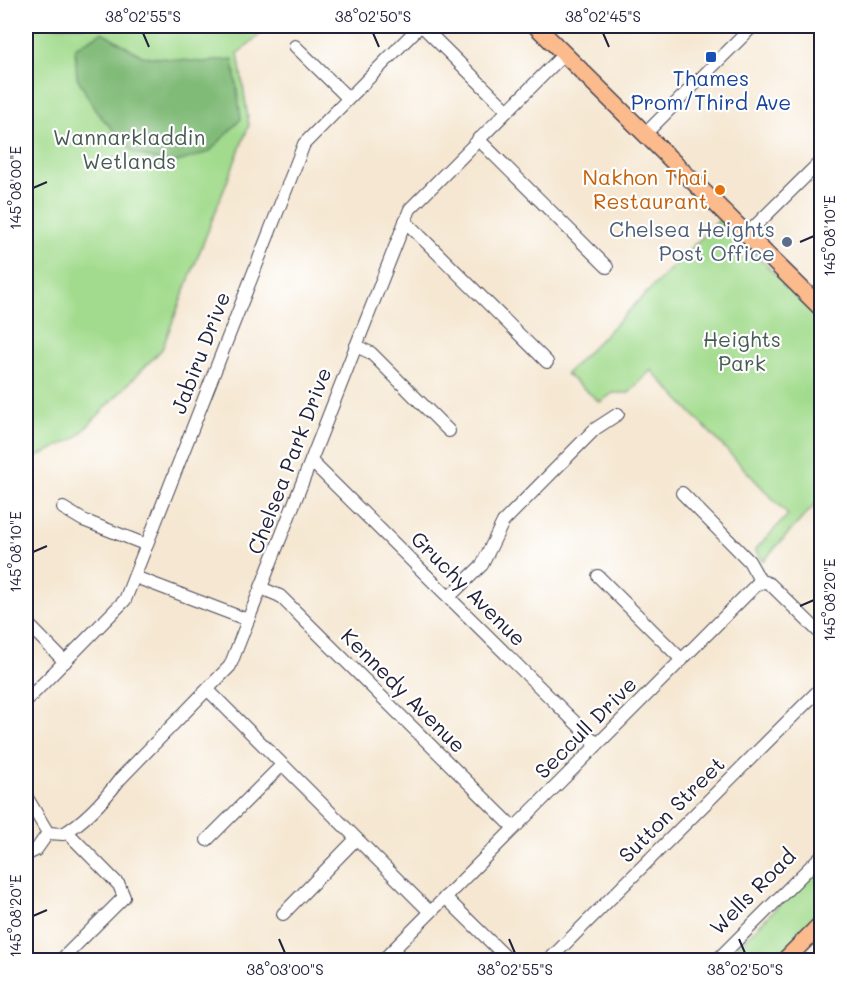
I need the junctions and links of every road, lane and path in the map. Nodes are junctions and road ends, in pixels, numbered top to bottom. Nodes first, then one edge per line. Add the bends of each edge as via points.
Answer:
1 (421, 26) edge
2 (753, 26) edge
3 (543, 28) edge
4 (295, 46) dead end
5 (565, 53) junction
6 (347, 97) junction
7 (507, 110) junction
8 (645, 134) junction
9 (478, 140) junction
10 (822, 160) edge
11 (405, 220) junction
12 (746, 235) junction
13 (607, 267) dead end
14 (822, 309) edge
15 (356, 346) junction
16 (547, 362) dead end
17 (618, 414) dead end
18 (449, 431) dead end
19 (311, 461) junction
20 (682, 494) dead end
21 (63, 508) dead end
22 (147, 545) junction
23 (598, 576) dead end
24 (135, 577) junction
25 (761, 582) junction
26 (261, 588) junction
27 (449, 597) junction
28 (248, 620) junction
29 (26, 622) edge
30 (822, 635) edge
31 (682, 660) junction
32 (65, 662) junction
33 (822, 687) edge
34 (208, 690) junction
35 (27, 700) edge
36 (597, 744) junction
37 (282, 765) junction
38 (26, 796) edge
39 (514, 828) junction
40 (67, 832) junction
41 (48, 833) junction
42 (356, 839) junction
43 (207, 840) dead end
44 (26, 855) edge
45 (822, 855) edge
46 (445, 897) junction
47 (430, 912) junction
48 (283, 914) dead end
49 (822, 923) edge
50 (63, 958) dead end
51 (383, 960) edge
52 (509, 960) edge
53 (549, 960) edge
54 (717, 960) edge
55 (785, 960) edge

1 - 6 street, Jabiru Drive
1 - 7 street
2 - 8 street
3 - 5 main road
4 - 6 street
5 - 7 street, Chelsea Park Drive
5 - 8 main road
6 - 22 street, Jabiru Drive via 304,144
7 - 9 street, Chelsea Park Drive
8 - 12 main road
9 - 11 street, Chelsea Park Drive via 422,195
9 - 13 street
10 - 12 street
11 - 15 street, Chelsea Park Drive
11 - 16 street
12 - 14 main road
15 - 18 street via 371,353
15 - 19 street, Chelsea Park Drive
17 - 27 street via 596,429 503,522 482,565
19 - 26 street, Chelsea Park Drive
19 - 27 street, Gruchy Avenue
20 - 25 street via 749,561
21 - 22 street
22 - 24 street, Jabiru Drive
23 - 31 street
24 - 28 street
24 - 32 street, Jabiru Drive via 125,600
25 - 30 street via 776,589
25 - 31 street, Seccull Drive
26 - 28 street, Chelsea Park Drive
26 - 39 street, Kennedy Avenue via 280,596
27 - 36 street, Gruchy Avenue
28 - 34 street, Chelsea Park Drive via 230,666
29 - 32 street
31 - 36 street, Seccull Drive
32 - 35 street, Jabiru Drive
33 - 53 street, Sutton Street
34 - 37 street
34 - 40 street, Chelsea Park Drive via 120,778 109,794
36 - 39 street, Seccull Drive
37 - 42 street
37 - 43 street
38 - 41 street
39 - 46 street, Seccull Drive
40 - 41 street via 57,836
40 - 50 street via 119,885 124,897
41 - 44 street via 36,850
42 - 47 street
42 - 48 street
45 - 54 street, Wells Road
46 - 47 street, Seccull Drive
46 - 52 street
47 - 51 street, Seccull Drive
49 - 55 main road

